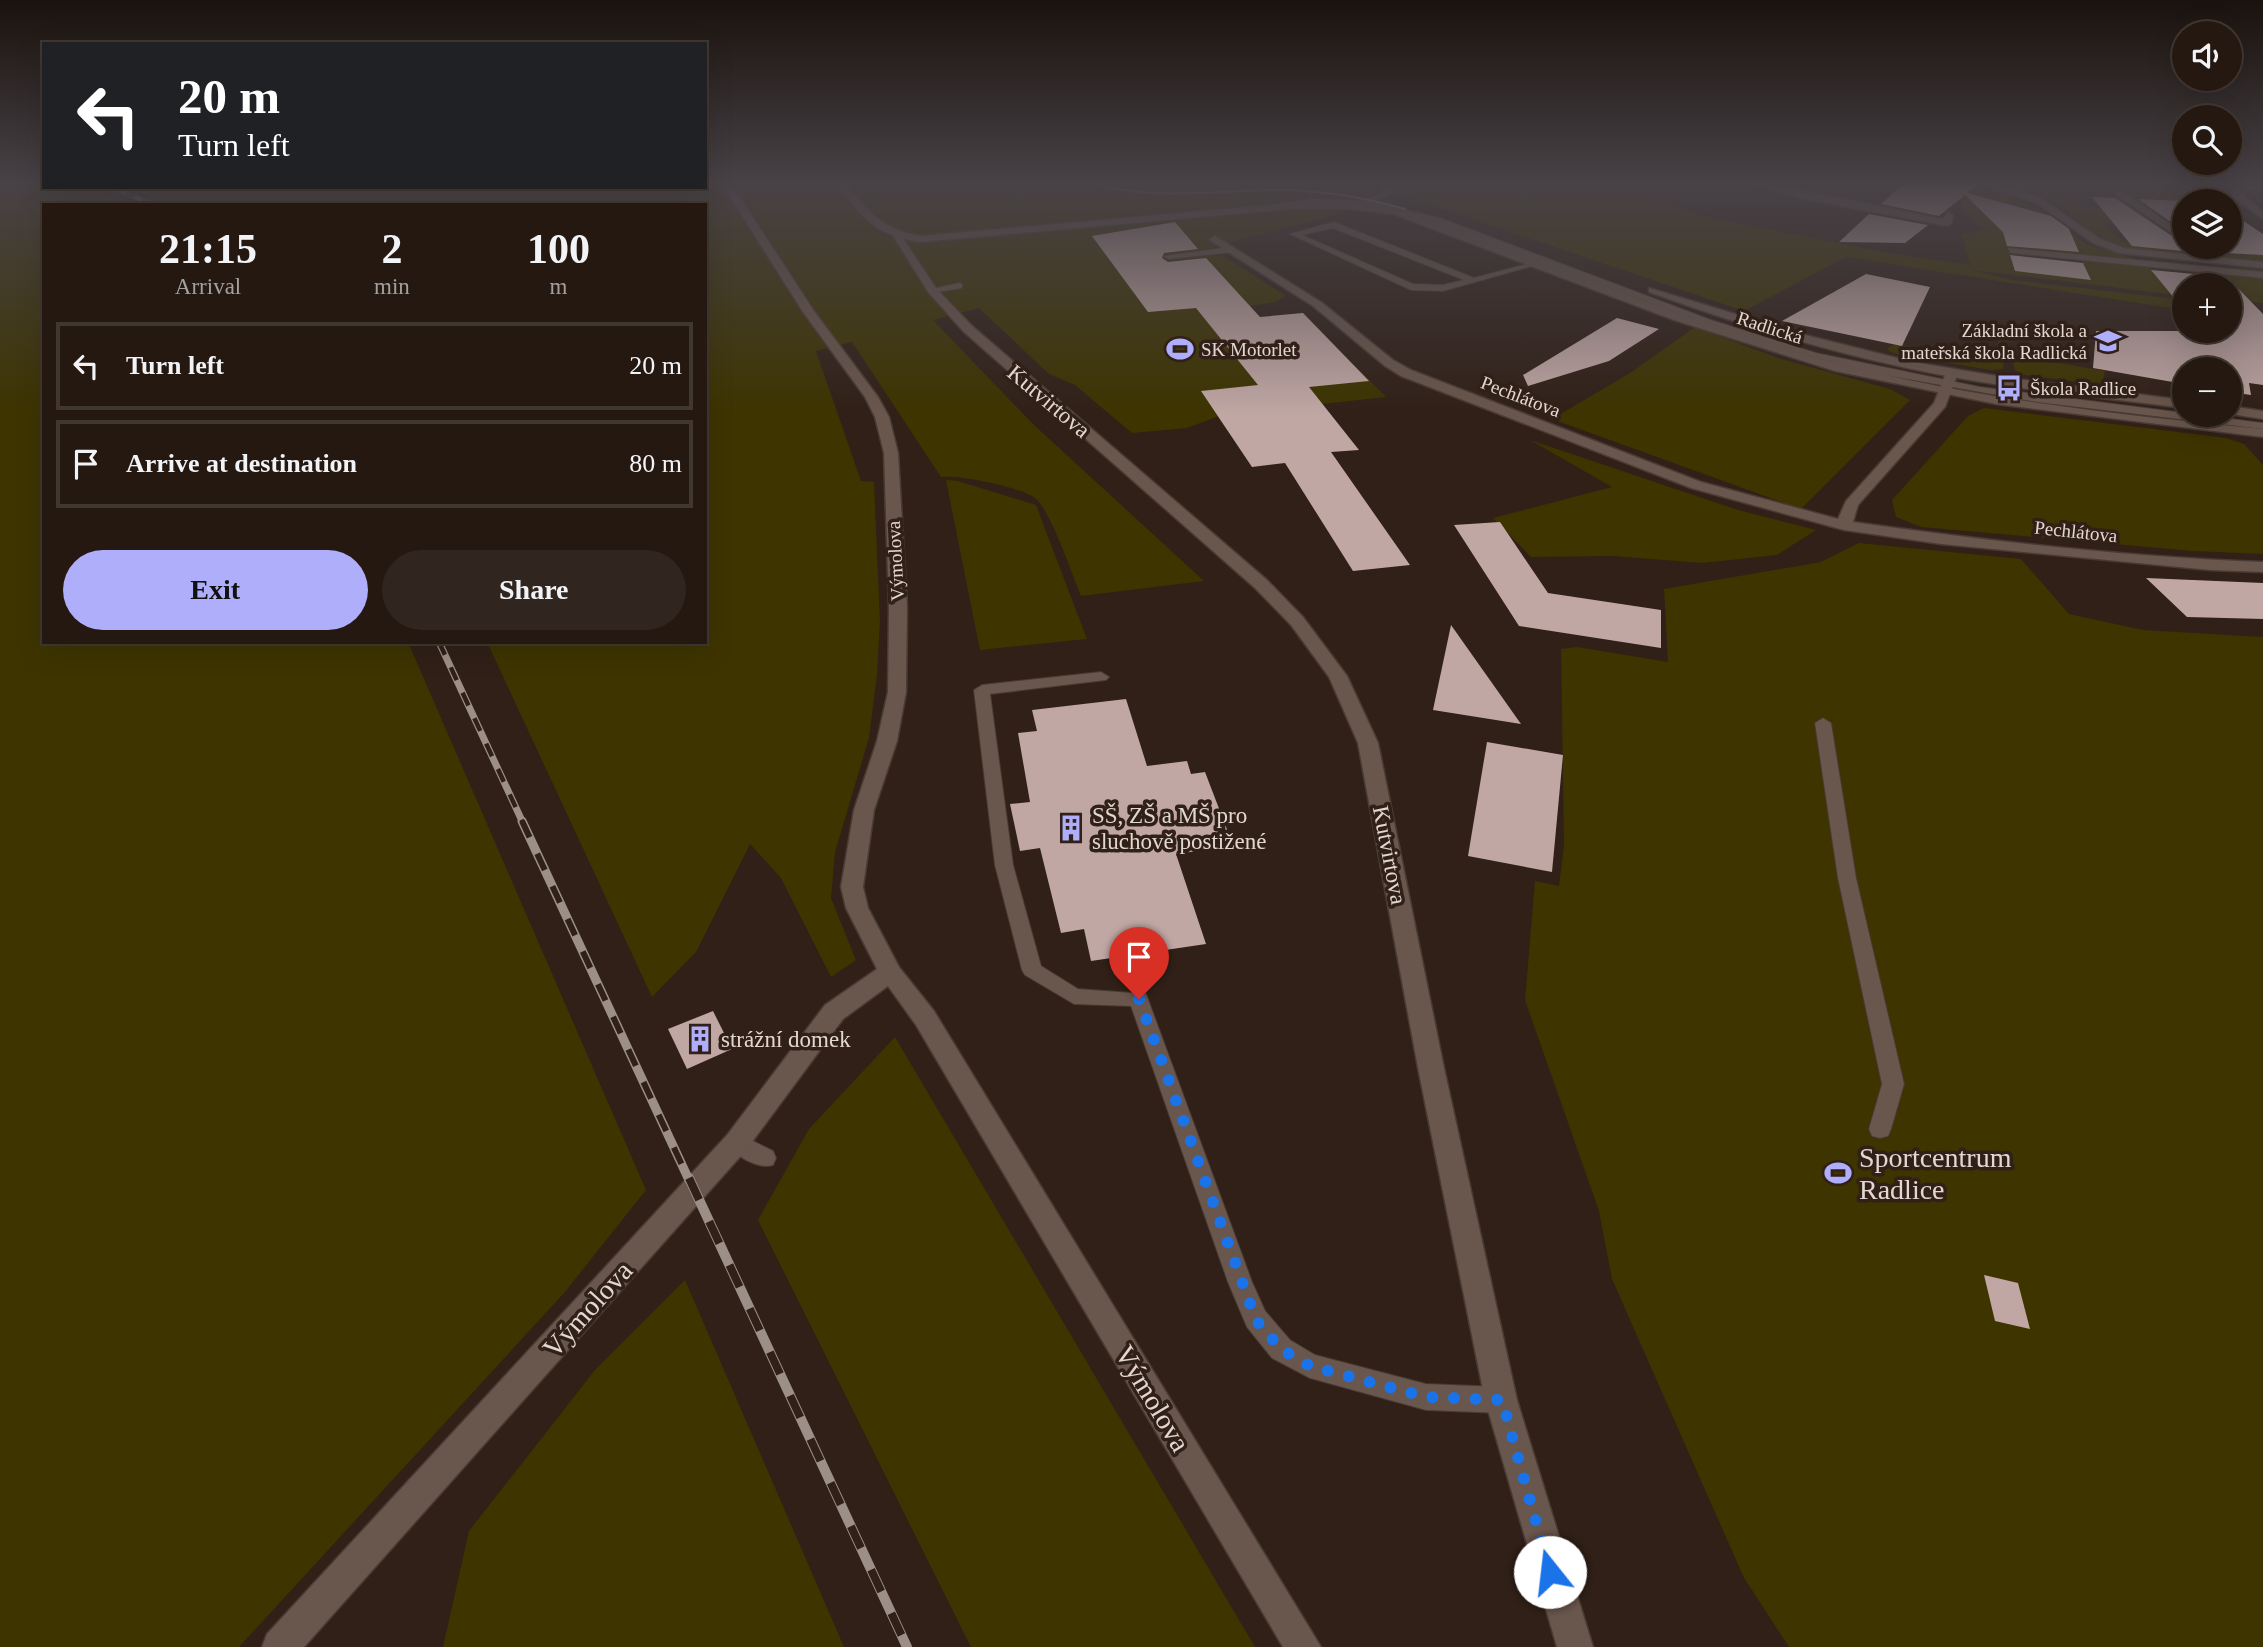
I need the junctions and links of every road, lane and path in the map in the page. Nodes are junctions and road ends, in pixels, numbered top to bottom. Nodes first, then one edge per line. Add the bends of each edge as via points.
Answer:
1 (775, 261) edge
2 (913, 261) edge
3 (1248, 261) edge
4 (1353, 261) edge
5 (1423, 261) edge
6 (1533, 261) edge
7 (1575, 261) edge
8 (2120, 261) edge
9 (2217, 261) edge
10 (1539, 263) junction
11 (2263, 264) edge
12 (2263, 275) edge
13 (1473, 281) junction
14 (959, 286) dead end
15 (932, 290) junction
16 (1949, 382) junction
17 (2172, 403) edge
18 (2172, 410) edge
19 (2242, 412) edge
20 (2263, 415) edge
21 (2242, 421) edge
22 (2263, 424) edge
23 (2263, 433) edge
24 (1844, 526) junction
25 (2263, 567) edge
26 (1101, 677) dead end
27 (1823, 723) dead end
28 (890, 972) junction
29 (1880, 1129) dead end
30 (737, 1142) junction
31 (765, 1158) dead end
32 (1502, 1400) junction
33 (280, 1647) edge
34 (1303, 1647) edge
35 (1575, 1647) edge

1 - 28 street, Výmolova via 881,416 891,453 897,691 887,741 864,810 852,887 857,908
2 - 15 street, Kutvirtova
3 - 24 street, Pechlátova via 1317,304 1406,373 1696,485
4 - 13 lane via 1411,287 1443,288
5 - 13 lane
6 - 10 street, Radlická
7 - 16 street, Radlická via 1765,329
8 - 12 lane
9 - 11 street
10 - 13 lane
10 - 16 street, Radlická via 1777,351 1897,382
14 - 15 lane
15 - 32 street, Kutvirtova via 1003,362 1261,584 1297,621 1338,676 1368,743
16 - 17 street, Radlická
16 - 18 lane
16 - 22 lane
16 - 23 street, Radlická via 2162,422
16 - 24 street via 1940,404 1851,504
19 - 20 street
21 - 22 lane
24 - 25 street, Pechlátova
26 - 32 lane via 982,690 1004,865 1032,970 1074,996 1139,999 1240,1282 1256,1320 1281,1349 1310,1366 1426,1397
27 - 29 lane via 1847,878 1893,1084
28 - 30 street, Výmolova via 834,1012
28 - 34 street, Výmolova via 925,1018
30 - 31 lane
30 - 33 street, Výmolova
32 - 35 street, Kutvirtova

